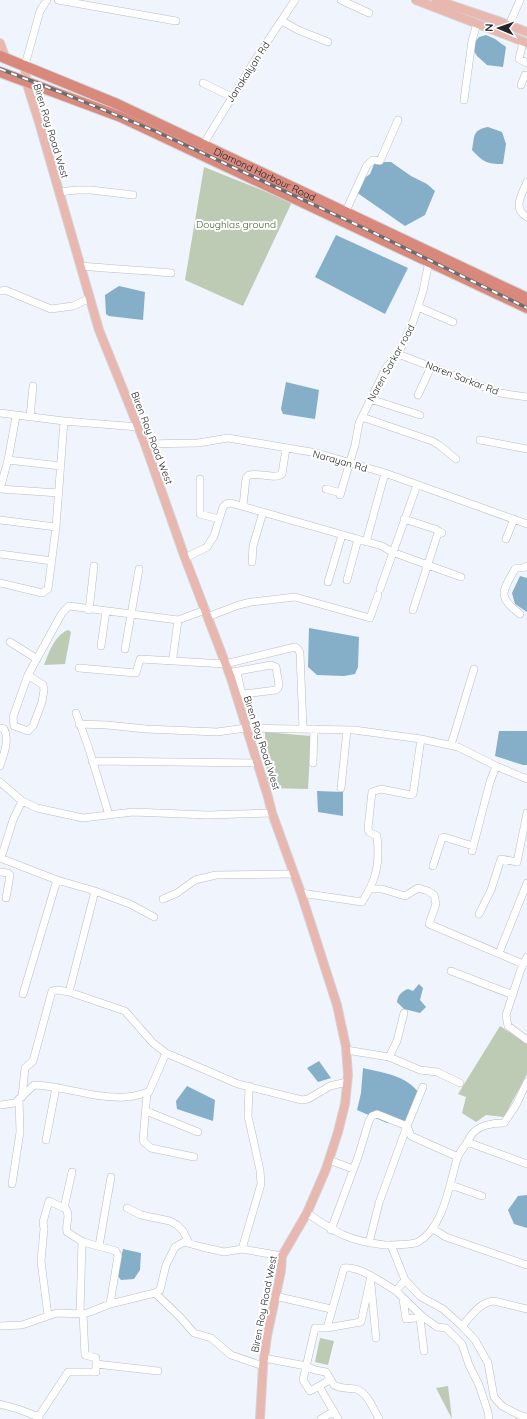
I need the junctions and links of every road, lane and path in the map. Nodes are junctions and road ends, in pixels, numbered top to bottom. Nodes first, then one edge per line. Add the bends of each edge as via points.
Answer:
1 (47, 0) edge
2 (58, 0) edge
3 (295, 0) edge
4 (341, 0) edge
5 (416, 0) edge
6 (436, 0) edge
7 (520, 0) edge
8 (369, 13) dead end
9 (176, 21) dead end
10 (282, 21) junction
11 (477, 24) junction
12 (509, 25) junction
13 (527, 32) edge
14 (328, 42) dead end
15 (525, 42) edge
16 (0, 43) edge
17 (3, 56) edge
18 (527, 63) edge
19 (25, 66) junction
20 (0, 72) edge
21 (526, 73) edge
22 (26, 82) junction
23 (203, 83) dead end
24 (522, 85) dead end
25 (232, 97) junction
26 (464, 100) dead end
27 (111, 102) junction
28 (106, 111) junction
29 (398, 120) dead end
30 (201, 149) junction
31 (527, 182) edge
32 (59, 192) junction
33 (133, 195) dead end
34 (345, 213) junction
35 (527, 217) edge
36 (429, 261) junction
37 (81, 266) junction
38 (171, 273) dead end
39 (0, 291) edge
40 (90, 298) junction
41 (527, 298) edge
42 (418, 307) junction
43 (527, 308) edge
44 (453, 322) dead end
45 (398, 354) junction
46 (431, 367) junction
47 (33, 386) dead end
48 (418, 395) dead end
49 (527, 398) edge
50 (370, 399) junction
51 (0, 413) edge
52 (420, 415) dead end
53 (16, 416) junction
54 (30, 417) junction
55 (362, 417) junction
56 (64, 421) junction
57 (138, 427) junction
58 (480, 440) dead end
59 (145, 444) junction
60 (286, 448) junction
61 (527, 449) edge
62 (456, 459) dead end
63 (5, 463) edge
64 (349, 463) junction
65 (61, 466) junction
66 (385, 473) junction
67 (200, 479) dead end
68 (417, 485) junction
69 (0, 489) edge
70 (326, 489) dead end
71 (59, 493) junction
72 (243, 506) junction
73 (263, 512) junction
74 (219, 519) junction
75 (404, 519) junction
76 (514, 519) junction
77 (0, 520) edge
78 (527, 524) edge
79 (56, 527) junction
80 (342, 534) junction
81 (358, 539) junction
82 (506, 539) dead end
83 (366, 542) junction
84 (392, 552) junction
85 (0, 554) edge
86 (185, 558) junction
87 (52, 561) junction
88 (252, 562) dead end
89 (428, 565) junction
90 (94, 566) dead end
91 (527, 566) edge
92 (139, 569) dead end
93 (460, 577) dead end
94 (347, 580) dead end
95 (328, 582) dead end
96 (0, 583) edge
97 (89, 610) junction
98 (413, 610) dead end
99 (106, 612) junction
100 (206, 613) junction
101 (130, 614) junction
102 (520, 614) dead end
103 (178, 620) junction
104 (10, 642) dead end
105 (101, 646) dead end
106 (125, 649) dead end
107 (173, 656) dead end
108 (37, 659) junction
109 (225, 664) junction
110 (79, 668) dead end
111 (474, 669) dead end
112 (233, 672) junction
113 (28, 675) junction
114 (76, 713) dead end
115 (79, 724) junction
116 (0, 728) edge
117 (246, 728) junction
118 (303, 729) junction
119 (314, 729) junction
120 (347, 730) junction
121 (421, 739) junction
122 (451, 745) junction
123 (92, 761) junction
124 (257, 763) junction
125 (313, 763) dead end
126 (0, 766) edge
127 (496, 766) junction
128 (527, 778) edge
129 (0, 782) edge
130 (341, 788) dead end
131 (22, 801) junction
132 (272, 813) junction
133 (527, 813) edge
134 (109, 815) junction
135 (0, 858) edge
136 (433, 866) dead end
137 (0, 872) edge
138 (294, 874) junction
139 (57, 880) junction
140 (527, 883) edge
141 (371, 889) junction
142 (95, 891) junction
143 (301, 893) junction
144 (6, 898) dead end
145 (163, 899) dead end
146 (479, 914) dead end
147 (154, 917) dead end
148 (500, 953) junction
149 (527, 956) edge
150 (523, 964) junction
151 (451, 971) dead end
152 (69, 992) junction
153 (23, 994) dead end
154 (513, 995) junction
155 (404, 1013) dead end
156 (527, 1040) edge
157 (346, 1050) junction
158 (166, 1053) junction
159 (389, 1058) junction
160 (347, 1082) junction
161 (527, 1082) edge
162 (460, 1083) dead end
163 (249, 1086) junction
164 (56, 1087) junction
165 (423, 1087) dead end
166 (148, 1093) junction
167 (20, 1098) junction
168 (0, 1105) edge
169 (146, 1111) junction
170 (407, 1126) junction
171 (198, 1132) dead end
172 (46, 1140) dead end
173 (467, 1142) junction
174 (194, 1157) dead end
175 (458, 1157) junction
176 (329, 1160) junction
177 (527, 1164) edge
178 (353, 1169) junction
179 (72, 1172) dead end
180 (111, 1178) dead end
181 (12, 1184) dead end
182 (451, 1185) junction
183 (482, 1196) dead end
184 (64, 1208) junction
185 (127, 1208) dead end
186 (308, 1213) junction
187 (433, 1229) junction
188 (331, 1230) junction
189 (82, 1241) junction
190 (189, 1243) junction
191 (369, 1243) junction
192 (391, 1245) junction
193 (99, 1246) junction
194 (242, 1249) junction
195 (282, 1256) junction
196 (527, 1265) edge
197 (371, 1276) junction
198 (405, 1280) junction
199 (396, 1291) junction
200 (155, 1293) junction
201 (276, 1296) junction
202 (403, 1299) junction
203 (110, 1304) junction
204 (331, 1309) junction
205 (527, 1309) edge
206 (81, 1314) junction
207 (48, 1316) junction
208 (422, 1317) junction
209 (0, 1326) edge
210 (462, 1326) junction
211 (327, 1328) junction
212 (376, 1338) dead end
213 (424, 1351) dead end
214 (263, 1362) junction
215 (96, 1364) junction
216 (306, 1366) junction
217 (158, 1371) dead end
218 (330, 1380) junction
219 (319, 1386) junction
220 (0, 1404) edge
221 (334, 1411) junction
222 (488, 1415) edge
223 (527, 1417) edge
224 (38, 1418) edge
225 (260, 1419) edge
226 (321, 1419) edge
227 (338, 1419) edge
228 (379, 1419) edge
229 (496, 1419) edge

1 - 19 street via 40,11
2 - 9 street
3 - 10 street, Janakalyan Rd
4 - 8 street
5 - 11 main road
6 - 12 main road
7 - 12 street
10 - 14 street
10 - 25 street, Janakalyan Rd
11 - 15 main road
11 - 26 street via 472,40
12 - 13 main road
15 - 18 street via 519,59
16 - 17 main road
17 - 19 highway, Diamond Harbour Road
19 - 22 main road, Biren Roy Road West
19 - 27 highway, Diamond Harbour Road
20 - 22 highway, Diamond Harbour Road
21 - 24 street
22 - 28 highway, Diamond Harbour Road
22 - 32 main road, Biren Roy Road West
23 - 25 street
25 - 30 street, Janakalyan Rd
27 - 28 highway
27 - 30 highway, Diamond Harbour Road
28 - 30 highway, Diamond Harbour Road
29 - 34 street via 380,161 373,160 367,165
30 - 34 highway, Diamond Harbour Road
30 - 36 highway, Diamond Harbour Road
31 - 35 street via 519,200 519,207 521,213
32 - 33 street via 91,190
32 - 37 main road, Biren Roy Road West
34 - 41 highway, Diamond Harbour Road
36 - 42 street, Naren Sarkar road
36 - 43 highway, Diamond Harbour Road
37 - 38 street
37 - 40 main road, Biren Roy Road West
39 - 40 street via 5,290 51,309 73,306
40 - 57 main road, Biren Roy Road West
42 - 44 street
42 - 45 street, Naren Sarkar road
45 - 46 street, Naren Sarkar Rd
45 - 50 street, Naren Sarkar road via 386,368
46 - 48 street
46 - 49 street, Naren Sarkar Rd via 500,393
47 - 54 street
50 - 52 street
50 - 55 street, Naren Sarkar road
51 - 53 street
53 - 54 street
53 - 63 street
54 - 56 street
55 - 62 street via 432,441
55 - 64 street, Naren Sarkar road
56 - 57 street
56 - 65 street
57 - 59 main road, Biren Roy Road West
58 - 61 street
59 - 60 street, Narayan Rd via 198,443 228,438
59 - 86 main road, Biren Roy Road West
60 - 64 street, Narayan Rd via 317,453
60 - 72 street via 280,476 249,474 246,478
63 - 65 street
63 - 69 street
64 - 66 street, Narayan Rd
64 - 70 street, Naren Sarkar road via 340,494
65 - 71 street
66 - 68 street, Narayan Rd
66 - 83 street
67 - 74 street via 200,514
68 - 75 street
68 - 76 street, Narayan Rd
69 - 71 street
71 - 79 street
72 - 73 street
72 - 74 street via 226,504
73 - 80 street
73 - 88 street via 253,546
74 - 86 street via 214,536 207,547
75 - 84 street
75 - 89 street via 441,532 437,536
76 - 78 street, Narayan Rd
76 - 82 street
77 - 79 street
79 - 87 street
80 - 81 street
80 - 95 street
81 - 83 street
81 - 94 street
83 - 84 street via 382,546
84 - 89 street
84 - 100 street via 370,618 295,597 251,602
85 - 87 street
86 - 100 main road, Biren Roy Road West
87 - 96 street via 48,589 44,593
89 - 93 street
89 - 98 street
90 - 97 street
91 - 102 street via 515,569 504,591 504,597
92 - 101 street
97 - 99 street
97 - 108 street via 68,606
99 - 101 street
99 - 105 street
100 - 103 street
100 - 109 main road, Biren Roy Road West
101 - 103 street
101 - 106 street
103 - 107 street
104 - 108 street
108 - 113 street
109 - 110 street via 140,659 136,673
109 - 112 main road, Biren Roy Road West
109 - 118 street via 290,648 298,649
111 - 122 street
112 - 112 street via 271,664 276,667 279,685 276,690 244,694
112 - 117 main road, Biren Roy Road West
113 - 113 street via 43,685 44,690 33,726 28,731 14,726 14,717
114 - 115 street
115 - 117 street via 217,732
115 - 123 street
116 - 126 street via 6,732
117 - 118 street
117 - 124 main road, Biren Roy Road West
118 - 119 street
119 - 120 street
119 - 125 street
120 - 121 street
120 - 130 street
121 - 122 street
121 - 141 street via 413,794 381,789 372,792 368,828 369,832 377,836 378,856 377,872
122 - 127 street
123 - 124 street
123 - 134 street
124 - 132 main road, Biren Roy Road West
127 - 128 street
127 - 136 street via 473,848 444,837
129 - 131 street
131 - 134 street via 37,808 83,818
131 - 135 street
132 - 134 street via 208,815 133,812
132 - 138 main road, Biren Roy Road West
133 - 146 street via 516,862 501,859 491,890
135 - 139 street
137 - 144 street via 10,875
138 - 143 main road, Biren Roy Road West
138 - 145 street via 216,875 195,880
139 - 142 street
139 - 153 street
140 - 148 street
141 - 143 street via 362,902
141 - 148 street via 382,889 404,896 418,888 428,891 434,895 436,904 429,924
142 - 147 street via 130,904
142 - 152 street
143 - 157 main road, Biren Roy Road West via 337,1005
148 - 150 street
149 - 150 street
150 - 154 street
151 - 154 street
152 - 158 street via 125,1011 152,1043
152 - 167 street via 52,991 33,1061 25,1068
154 - 156 street via 506,1015 507,1023
155 - 159 street via 397,1042
157 - 159 street
157 - 160 main road, Biren Roy Road West
158 - 163 street via 238,1084
158 - 166 street
159 - 162 street via 420,1070 437,1072
160 - 163 street via 330,1086 302,1100
160 - 176 main road, Biren Roy Road West via 345,1104
161 - 173 street via 504,1123 483,1126 474,1131
163 - 194 street via 248,1116 261,1184
164 - 166 street via 91,1095 125,1097
164 - 167 street via 34,1085
164 - 172 street
165 - 170 street
166 - 169 street
167 - 168 street via 15,1103
167 - 181 street via 20,1132
169 - 171 street
169 - 174 street via 143,1141 150,1148
170 - 175 street via 411,1136
170 - 178 street via 383,1115 372,1116
170 - 191 street via 379,1203
173 - 175 street
173 - 177 street
175 - 182 street
176 - 178 street
176 - 186 main road, Biren Roy Road West
178 - 188 street
179 - 184 street
180 - 193 street
182 - 183 street
182 - 187 street
184 - 189 street via 69,1215 66,1230
184 - 207 street via 48,1201 43,1222 41,1261
185 - 190 street via 141,1215 170,1221 183,1230
186 - 188 street
186 - 195 main road, Biren Roy Road West
187 - 192 street via 417,1242
187 - 196 street via 446,1237
188 - 191 street
189 - 193 street
189 - 206 street
190 - 194 street via 224,1252
190 - 200 street via 184,1242 175,1248 166,1265 160,1290
191 - 192 street
192 - 198 street
193 - 203 street via 116,1251 118,1256
194 - 195 street
195 - 201 main road, Biren Roy Road West
197 - 199 street
197 - 204 street via 352,1268 344,1268
197 - 211 street via 361,1322
197 - 212 street
198 - 199 street
198 - 210 street via 420,1297 443,1309
199 - 202 street
200 - 203 street
200 - 214 street via 194,1333 211,1338 230,1355
201 - 204 street
201 - 214 main road, Biren Roy Road West
202 - 208 street
202 - 208 street via 406,1319
203 - 206 street via 99,1310
204 - 211 street
205 - 210 street via 489,1301
206 - 207 street via 57,1313
206 - 215 street via 85,1355 96,1358
207 - 209 street via 22,1325
208 - 213 street
208 - 222 street via 437,1327 446,1328 462,1344
210 - 223 street via 475,1340 488,1363 494,1397 502,1406
211 - 216 street via 315,1328
214 - 216 street
214 - 225 main road, Biren Roy Road West
215 - 217 street
215 - 224 street via 96,1372 68,1372
216 - 218 street via 326,1372
216 - 219 street via 303,1380 310,1392
218 - 219 street
218 - 228 street via 337,1387 362,1392
219 - 221 street
220 - 224 street
221 - 226 street
221 - 227 street
222 - 229 street

